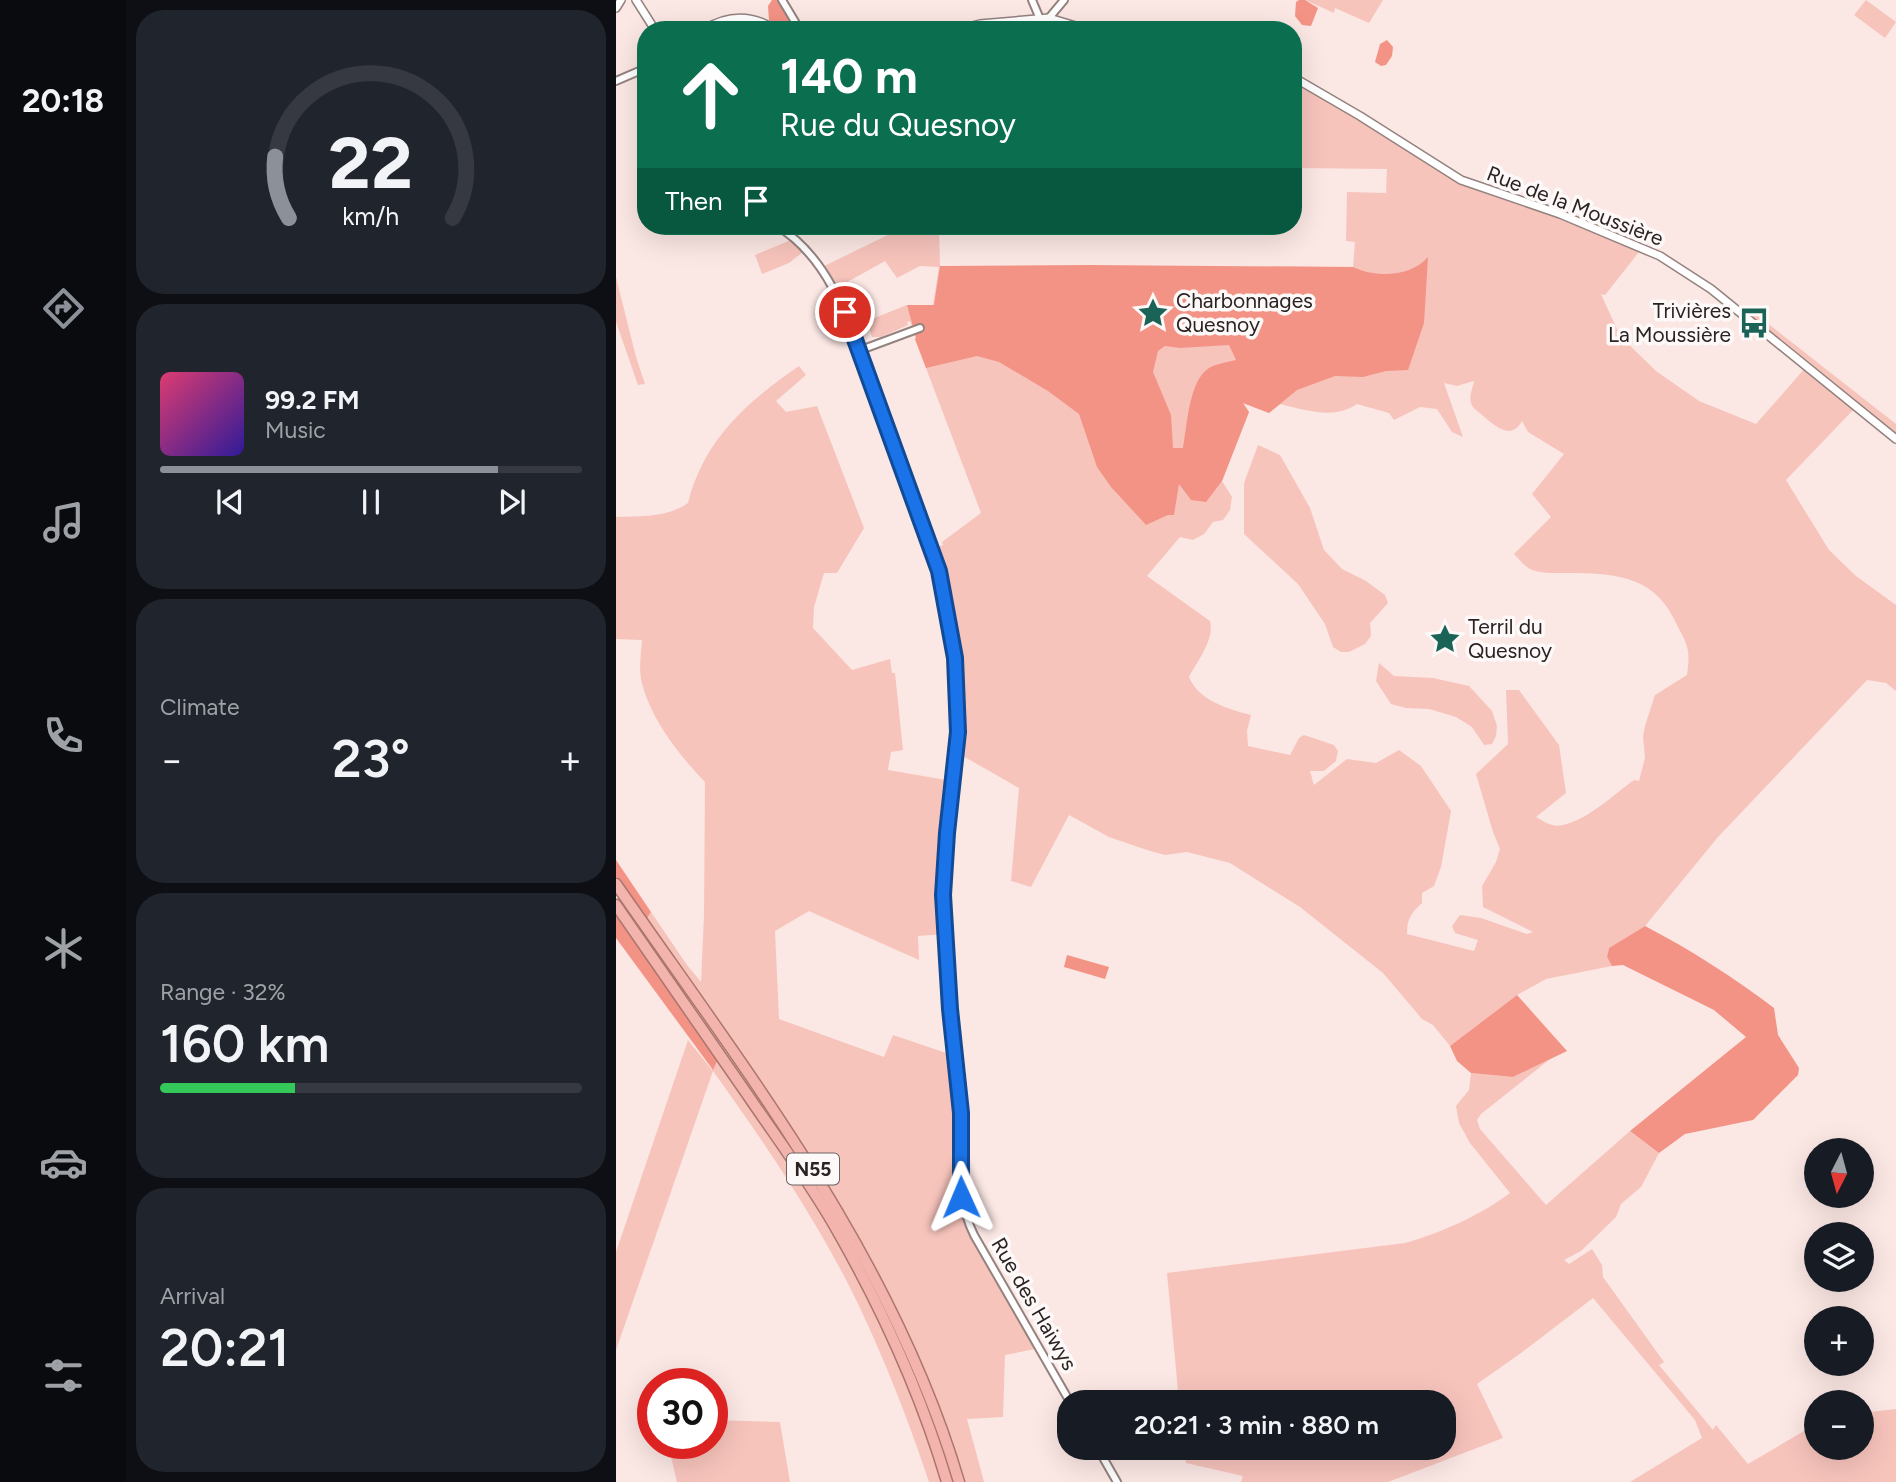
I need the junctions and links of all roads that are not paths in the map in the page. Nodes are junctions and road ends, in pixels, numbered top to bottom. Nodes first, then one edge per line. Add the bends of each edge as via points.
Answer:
1 (621, 0) edge
2 (636, 0) edge
3 (782, 0) edge
4 (1032, 0) edge
5 (1064, 0) edge
6 (616, 8) edge
7 (1045, 18) junction
8 (649, 21) edge
9 (724, 21) edge
10 (760, 21) edge
11 (795, 21) edge
12 (1012, 21) edge
13 (1059, 21) edge
14 (637, 72) edge
15 (616, 81) edge
16 (1302, 82) edge
17 (791, 235) edge
18 (920, 328) dead end
19 (858, 351) junction
20 (1896, 439) edge
21 (616, 884) edge
22 (616, 905) edge
23 (1063, 1390) edge
24 (1104, 1460) edge
25 (947, 1482) edge
26 (959, 1482) edge
27 (1117, 1482) edge

1 - 6 street
2 - 8 street
3 - 11 street
4 - 7 street
5 - 7 street
7 - 12 street
7 - 13 street
9 - 10 street
14 - 15 street
16 - 20 street, Rue de la Moussière via 1461,180 1560,214 1660,256 1712,289
17 - 19 street, Rue des Haiwys via 820,268 845,312
18 - 19 street
19 - 23 street, Rue des Haiwys via 939,571 955,658 958,732 943,895 961,1113 961,1197 967,1221
21 - 26 highway, N55 via 846,1223 913,1355
22 - 25 highway, N55 via 836,1228 903,1362
24 - 27 street

